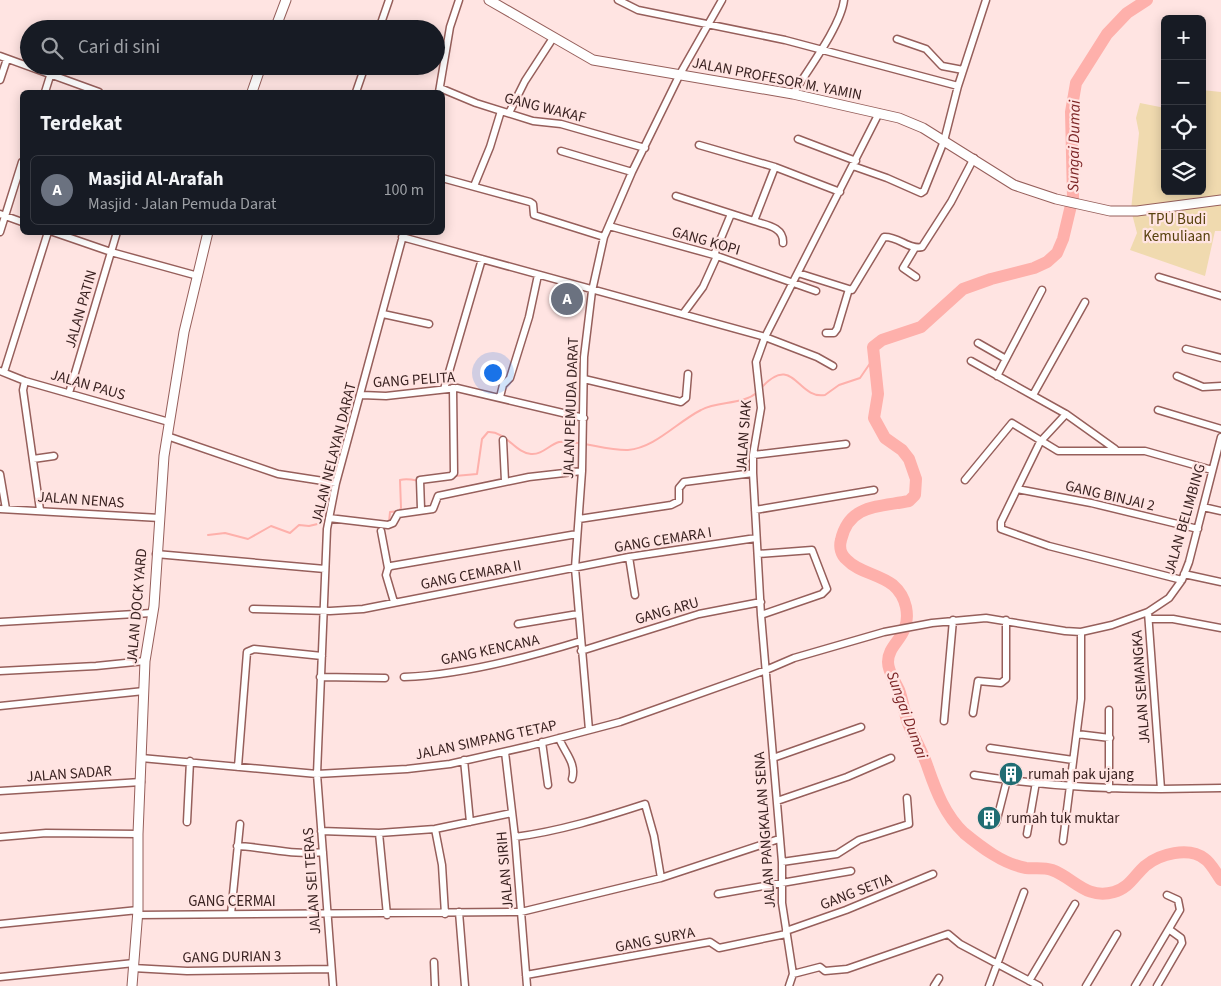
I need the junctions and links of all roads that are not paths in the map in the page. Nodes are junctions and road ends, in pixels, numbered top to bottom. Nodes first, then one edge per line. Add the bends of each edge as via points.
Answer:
1 (286, 0) edge
2 (389, 0) edge
3 (459, 0) edge
4 (489, 0) edge
5 (618, 0) edge
6 (722, 0) edge
7 (844, 0) edge
8 (986, 0) edge
9 (278, 20) edge
10 (381, 20) edge
11 (709, 24) junction
12 (553, 38) junction
13 (897, 39) dead end
14 (820, 51) junction
15 (0, 56) edge
16 (445, 56) edge
17 (8, 58) junction
18 (20, 63) edge
19 (963, 70) junction
20 (680, 74) junction
21 (258, 75) edge
22 (363, 75) edge
23 (442, 75) edge
24 (50, 76) joint
25 (0, 80) edge
26 (958, 86) junction
27 (46, 90) edge
28 (89, 90) edge
29 (253, 90) edge
30 (357, 90) edge
31 (439, 90) edge
32 (445, 92) edge
33 (792, 94) junction
34 (501, 111) junction
35 (879, 112) junction
36 (509, 113) junction
37 (798, 139) dead end
38 (944, 141) junction
39 (699, 145) dead end
40 (645, 148) junction
41 (560, 151) dead end
42 (974, 158) junction
43 (854, 164) junction
44 (20, 167) edge
45 (775, 168) junction
46 (632, 172) junction
47 (445, 179) edge
48 (474, 186) junction
49 (840, 192) junction
50 (676, 196) dead end
51 (1221, 200) edge
52 (731, 214) junction
53 (2, 215) edge
54 (20, 221) edge
55 (754, 221) junction
56 (609, 226) junction
57 (0, 232) edge
58 (47, 235) edge
59 (62, 235) edge
60 (116, 235) edge
61 (207, 235) edge
62 (403, 235) edge
63 (604, 237) junction
64 (783, 243) dead end
65 (915, 248) junction
66 (110, 252) junction
67 (716, 256) junction
68 (482, 259) junction
69 (798, 273) junction
70 (538, 275) junction
71 (198, 276) junction
72 (916, 277) dead end
73 (1159, 278) dead end
74 (794, 283) junction
75 (849, 289) junction
76 (1042, 290) dead end
77 (592, 291) junction
78 (816, 291) dead end
79 (1221, 296) edge
80 (1085, 302) dead end
81 (383, 314) junction
82 (683, 314) junction
83 (429, 324) dead end
84 (826, 333) dead end
85 (765, 337) junction
86 (978, 343) dead end
87 (1186, 349) dead end
88 (1221, 358) edge
89 (1006, 359) junction
90 (971, 361) dead end
91 (833, 366) dead end
92 (2, 371) edge
93 (688, 374) dead end
94 (997, 376) junction
95 (1177, 376) dead end
96 (584, 379) junction
97 (25, 380) junction
98 (1221, 386) edge
99 (453, 388) junction
100 (444, 389) junction
101 (69, 393) junction
102 (362, 395) junction
103 (1033, 395) junction
104 (500, 397) junction
105 (1158, 410) dead end
106 (1066, 414) junction
107 (584, 418) junction
108 (169, 422) junction
109 (1221, 429) edge
110 (167, 436) junction
111 (1221, 437) edge
112 (503, 440) dead end
113 (1040, 442) junction
114 (846, 444) dead end
115 (1116, 450) junction
116 (753, 455) junction
117 (54, 456) dead end
118 (32, 459) junction
119 (1212, 470) junction
120 (582, 471) junction
121 (753, 473) junction
122 (0, 474) edge
123 (966, 480) dead end
124 (505, 481) junction
125 (336, 483) junction
126 (1017, 489) junction
127 (874, 490) dead end
128 (1204, 507) junction
129 (3, 509) edge
130 (421, 509) junction
131 (40, 510) junction
132 (755, 510) junction
133 (1221, 512) edge
134 (160, 518) junction
135 (579, 518) junction
136 (329, 519) junction
137 (1198, 529) junction
138 (381, 531) dead end
139 (577, 534) junction
140 (756, 538) junction
141 (156, 554) junction
142 (758, 554) junction
143 (630, 557) junction
144 (325, 568) junction
145 (388, 568) junction
146 (575, 568) junction
147 (1183, 577) junction
148 (1221, 582) edge
149 (635, 595) dead end
150 (394, 602) junction
151 (760, 602) junction
152 (253, 609) dead end
153 (323, 609) junction
154 (1148, 612) junction
155 (152, 613) junction
156 (578, 614) junction
157 (761, 615) junction
158 (1149, 619) junction
159 (953, 620) junction
160 (1006, 620) junction
161 (0, 622) edge
162 (518, 624) dead end
163 (1221, 628) edge
164 (1081, 632) junction
165 (581, 641) junction
166 (582, 651) junction
167 (322, 656) junction
168 (145, 661) junction
169 (766, 670) junction
170 (0, 671) edge
171 (320, 677) junction
172 (404, 677) dead end
173 (385, 678) dead end
174 (144, 691) junction
175 (0, 706) edge
176 (1109, 710) dead end
177 (974, 713) dead end
178 (944, 720) dead end
179 (861, 727) dead end
180 (589, 730) junction
181 (1077, 734) junction
182 (559, 738) junction
183 (1110, 738) junction
184 (542, 742) junction
185 (990, 748) dead end
186 (505, 752) junction
187 (141, 758) junction
188 (773, 758) junction
189 (890, 758) dead end
190 (464, 760) junction
191 (1073, 760) junction
192 (190, 762) junction
193 (238, 767) junction
194 (317, 774) junction
195 (974, 775) dead end
196 (572, 779) dead end
197 (1006, 780) junction
198 (140, 782) junction
199 (1036, 782) junction
200 (1070, 784) junction
201 (548, 785) dead end
202 (1221, 788) edge
203 (1109, 789) junction
204 (1160, 789) junction
205 (0, 791) edge
206 (907, 798) dead end
207 (777, 801) junction
208 (512, 813) junction
209 (187, 822) dead end
210 (470, 822) junction
211 (996, 823) dead end
212 (240, 824) dead end
213 (435, 829) junction
214 (321, 831) junction
215 (379, 833) junction
216 (1027, 834) dead end
217 (134, 835) junction
218 (0, 837) edge
219 (515, 837) junction
220 (779, 839) junction
221 (1063, 841) dead end
222 (237, 846) junction
223 (323, 852) junction
224 (782, 862) junction
225 (851, 871) dead end
226 (933, 874) dead end
227 (661, 878) junction
228 (781, 883) junction
229 (1024, 892) dead end
230 (718, 894) dead end
231 (1167, 895) dead end
232 (1075, 904) dead end
233 (135, 912) junction
234 (459, 912) junction
235 (522, 912) junction
236 (327, 913) junction
237 (231, 914) junction
238 (445, 914) junction
239 (387, 915) junction
240 (0, 924) edge
241 (1170, 930) junction
242 (786, 932) junction
243 (1117, 934) dead end
244 (434, 962) dead end
245 (997, 962) junction
246 (134, 965) junction
247 (331, 968) junction
248 (793, 974) junction
249 (526, 975) junction
250 (0, 977) edge
251 (939, 978) dead end
252 (1029, 981) junction
253 (132, 986) edge
254 (332, 986) edge
255 (435, 986) edge
256 (465, 986) edge
257 (527, 986) edge
258 (789, 986) edge
259 (934, 986) edge
260 (989, 986) edge
261 (1039, 986) edge
262 (1086, 986) edge
263 (1136, 986) edge
264 (1157, 986) edge

1 - 9 street
2 - 10 street
3 - 16 street
4 - 12 street, JALAN PROFESOR M. YAMIN
5 - 11 street via 638,10
6 - 11 street, JALAN PEMUDA DARAT
7 - 14 street via 842,12
8 - 19 street
11 - 14 street
11 - 20 street, JALAN PEMUDA DARAT
12 - 20 street, JALAN PROFESOR M. YAMIN via 593,60
12 - 36 street
13 - 19 street via 926,49 942,66
14 - 26 street
14 - 33 street
15 - 17 street
17 - 18 street
17 - 25 street
19 - 26 street
20 - 33 street, JALAN PROFESOR M. YAMIN
20 - 40 street, JALAN PEMUDA DARAT
21 - 29 street
22 - 30 street
23 - 31 street
24 - 27 street
24 - 28 street
26 - 38 street
32 - 34 street, GANG WAKAF
33 - 35 street, JALAN PROFESOR M. YAMIN
34 - 36 street, GANG WAKAF
34 - 48 street
35 - 38 street, JALAN PROFESOR M. YAMIN via 923,128
35 - 43 street, JALAN SIAK
36 - 40 street, GANG WAKAF
37 - 43 street
38 - 42 street, JALAN PROFESOR M. YAMIN
38 - 43 street via 922,193
39 - 45 street
40 - 46 street, JALAN PEMUDA DARAT
41 - 46 street
42 - 51 street, JALAN PROFESOR M. YAMIN via 1014,186 1097,209 1137,211
42 - 65 street via 925,244
43 - 49 street, JALAN SIAK
44 - 53 street
45 - 49 street
45 - 55 street
46 - 56 street, JALAN PEMUDA DARAT
47 - 48 street
48 - 63 street via 530,202 534,214
49 - 69 street, JALAN SIAK
50 - 52 street
52 - 55 street
52 - 67 street
53 - 54 street
53 - 57 street
55 - 64 street via 783,234
56 - 63 street, JALAN PEMUDA DARAT
56 - 67 street, GANG KOPI
58 - 92 street
59 - 66 street
60 - 66 street, JALAN PATIN
61 - 71 street, JALAN DOCK YARD
62 - 68 street
62 - 81 street, JALAN NELAYAN DARAT
63 - 77 street, JALAN PEMUDA DARAT
65 - 72 street via 903,268
65 - 75 street via 884,237 855,288
66 - 71 street
66 - 101 street, JALAN PATIN
67 - 74 street, GANG KOPI
67 - 82 street via 703,287
68 - 70 street
68 - 100 street
69 - 74 street, JALAN SIAK
69 - 75 street
70 - 77 street
70 - 104 street via 510,378 503,385
71 - 108 street, JALAN DOCK YARD via 184,332
73 - 79 street
74 - 78 street, GANG KOPI
74 - 85 street, JALAN SIAK
75 - 84 street via 837,330 834,334
76 - 89 street
77 - 82 street
77 - 96 street, JALAN PEMUDA DARAT
80 - 103 street
81 - 83 street
81 - 102 street, JALAN NELAYAN DARAT
82 - 85 street
85 - 91 street
85 - 116 street, JALAN SIAK via 757,356 761,408
86 - 89 street
87 - 88 street
89 - 94 street
90 - 94 street
92 - 97 street, JALAN PAUS
93 - 96 street via 686,398 681,402
94 - 103 street
95 - 98 street via 1203,387
96 - 107 street, JALAN PEMUDA DARAT
97 - 101 street, JALAN PAUS
97 - 118 street
99 - 100 street, GANG PELITA
99 - 104 street, GANG PELITA
99 - 130 street via 454,470 451,476 420,483
100 - 102 street, GANG PELITA via 386,396
101 - 108 street, JALAN PAUS
102 - 125 street, JALAN NELAYAN DARAT
103 - 106 street
104 - 107 street, GANG PELITA
105 - 109 street
106 - 113 street
106 - 115 street
107 - 120 street, JALAN PEMUDA DARAT
108 - 110 street, JALAN DOCK YARD
110 - 125 street via 278,474
110 - 134 street, JALAN DOCK YARD
111 - 119 street, JALAN BELIMBING
112 - 124 street
113 - 115 street via 1060,451
113 - 123 street via 1010,424
113 - 126 street
114 - 116 street
115 - 119 street via 1148,452
116 - 121 street, JALAN SIAK
117 - 118 street
118 - 131 street
119 - 128 street, JALAN BELIMBING
120 - 124 street
120 - 135 street, JALAN PEMUDA DARAT
121 - 132 street, JALAN SIAK
121 - 135 street via 684,482 679,488 679,501 671,504
122 - 129 street
124 - 130 street via 436,497 435,508
125 - 136 street, JALAN NELAYAN DARAT
126 - 137 street, GANG BINJAI 2
126 - 147 street via 1001,522 1003,531 1049,546
127 - 132 street
128 - 133 street
128 - 137 street, JALAN BELIMBING
129 - 131 street, JALAN NENAS
130 - 136 street via 397,515 390,524
131 - 134 street, JALAN NENAS
132 - 140 street, JALAN SIAK
134 - 141 street, JALAN DOCK YARD
135 - 139 street, JALAN PEMUDA DARAT
136 - 144 street, JALAN NELAYAN DARAT
137 - 147 street, JALAN BELIMBING
138 - 145 street
139 - 145 street
139 - 146 street, JALAN PEMUDA DARAT
140 - 142 street, JALAN SIAK
140 - 143 street, GANG CEMARA I
141 - 144 street
141 - 155 street, JALAN DOCK YARD
142 - 151 street, JALAN SIAK
142 - 157 street via 812,550 826,589 822,594
143 - 146 street, GANG CEMARA I
143 - 149 street
144 - 153 street, JALAN NELAYAN DARAT
145 - 150 street via 386,575
146 - 150 street, GANG CEMARA II
146 - 156 street, JALAN PEMUDA DARAT
147 - 148 street
147 - 154 street, JALAN BELIMBING via 1169,598
150 - 153 street, GANG CEMARA II via 351,610
151 - 157 street, JALAN SIAK
151 - 166 street, GANG ARU via 689,617
152 - 153 street, GANG CEMARA II
153 - 167 street, JALAN NELAYAN DARAT
154 - 158 street, JALAN SEMANGKA
154 - 164 street, JALAN BELIMBING
155 - 161 street
155 - 168 street, JALAN DOCK YARD
156 - 162 street
156 - 165 street, JALAN PEMUDA DARAT
157 - 169 street, JALAN SIAK
158 - 163 street via 1173,619
158 - 204 street, JALAN SEMANGKA
159 - 160 street, JALAN BELIMBING
159 - 169 street, JALAN BELIMBING via 884,632 794,658
159 - 178 street
160 - 164 street, JALAN BELIMBING
160 - 177 street via 1006,679 1001,683 978,681
164 - 181 street via 1081,699
165 - 166 street, JALAN PEMUDA DARAT
165 - 172 street, GANG KENCANA via 453,671
166 - 180 street, JALAN PEMUDA DARAT
167 - 171 street, JALAN NELAYAN DARAT
167 - 193 street via 254,649 248,652
168 - 170 street
168 - 174 street, JALAN DOCK YARD
169 - 180 street, JALAN SIMPANG TETAP
169 - 188 street, JALAN PANGKALAN SENA
171 - 173 street
171 - 194 street, JALAN NELAYAN DARAT
174 - 175 street
174 - 187 street, JALAN DOCK YARD
176 - 183 street
179 - 188 street
180 - 182 street, JALAN SIMPANG TETAP
181 - 183 street
181 - 191 street
182 - 184 street, JALAN SIMPANG TETAP
182 - 196 street via 571,761
183 - 203 street
184 - 186 street, JALAN SIMPANG TETAP
184 - 201 street
185 - 191 street
186 - 190 street, JALAN SIMPANG TETAP
186 - 208 street, JALAN SIRIH
187 - 192 street, JALAN SIMPANG TETAP
187 - 198 street, JALAN DOCK YARD
188 - 207 street, JALAN PANGKALAN SENA
189 - 207 street
190 - 194 street, JALAN SIMPANG TETAP via 406,770
190 - 210 street
191 - 200 street
192 - 193 street, JALAN SIMPANG TETAP
192 - 209 street
193 - 194 street, JALAN SIMPANG TETAP
194 - 214 street, JALAN SEI TERAS
195 - 197 street
197 - 199 street
197 - 211 street
198 - 205 street, JALAN SADAR
198 - 217 street, JALAN DOCK YARD
199 - 200 street
199 - 216 street
200 - 203 street
200 - 221 street
202 - 204 street
203 - 204 street
206 - 224 street via 909,824 859,840 837,854
207 - 220 street, JALAN PANGKALAN SENA
208 - 210 street
208 - 219 street, JALAN SIRIH
210 - 213 street
212 - 222 street
213 - 215 street
213 - 238 street via 442,865
214 - 215 street
214 - 223 street, JALAN SEI TERAS
215 - 239 street
217 - 218 street via 46,833
217 - 233 street, JALAN DOCK YARD
219 - 227 street via 596,820 645,804
219 - 235 street, JALAN SIRIH
220 - 224 street, JALAN PANGKALAN SENA
220 - 227 street, GANG CERMAI
222 - 223 street via 293,854
222 - 237 street
223 - 236 street, JALAN SEI TERAS
224 - 228 street, JALAN PANGKALAN SENA
225 - 228 street
226 - 242 street, GANG SETIA
227 - 235 street, GANG CERMAI
228 - 230 street
228 - 242 street, JALAN PANGKALAN SENA
229 - 245 street
231 - 241 street via 1178,900 1181,906
232 - 252 street
233 - 237 street, GANG CERMAI
233 - 240 street, GANG CERMAI
233 - 246 street, JALAN DOCK YARD
234 - 235 street, GANG CERMAI
234 - 238 street, GANG CERMAI
234 - 256 street
235 - 249 street, JALAN SIRIH
236 - 237 street, GANG CERMAI
236 - 239 street, GANG CERMAI
236 - 247 street, JALAN SEI TERAS
238 - 239 street, GANG CERMAI
241 - 263 street
241 - 264 street via 1181,938 1182,943
242 - 248 street, JALAN PANGKALAN SENA
242 - 249 street, GANG SURYA via 719,948 710,942
243 - 262 street
244 - 255 street
245 - 248 street via 960,944 948,934 847,969 825,971 820,967
245 - 252 street
245 - 260 street
246 - 247 street, GANG DURIAN 3 via 187,971
246 - 250 street, GANG DURIAN 3
246 - 253 street, JALAN DOCK YARD
247 - 254 street, JALAN SEI TERAS
248 - 258 street, JALAN PANGKALAN SENA
249 - 257 street, JALAN SIRIH
251 - 259 street
252 - 261 street

